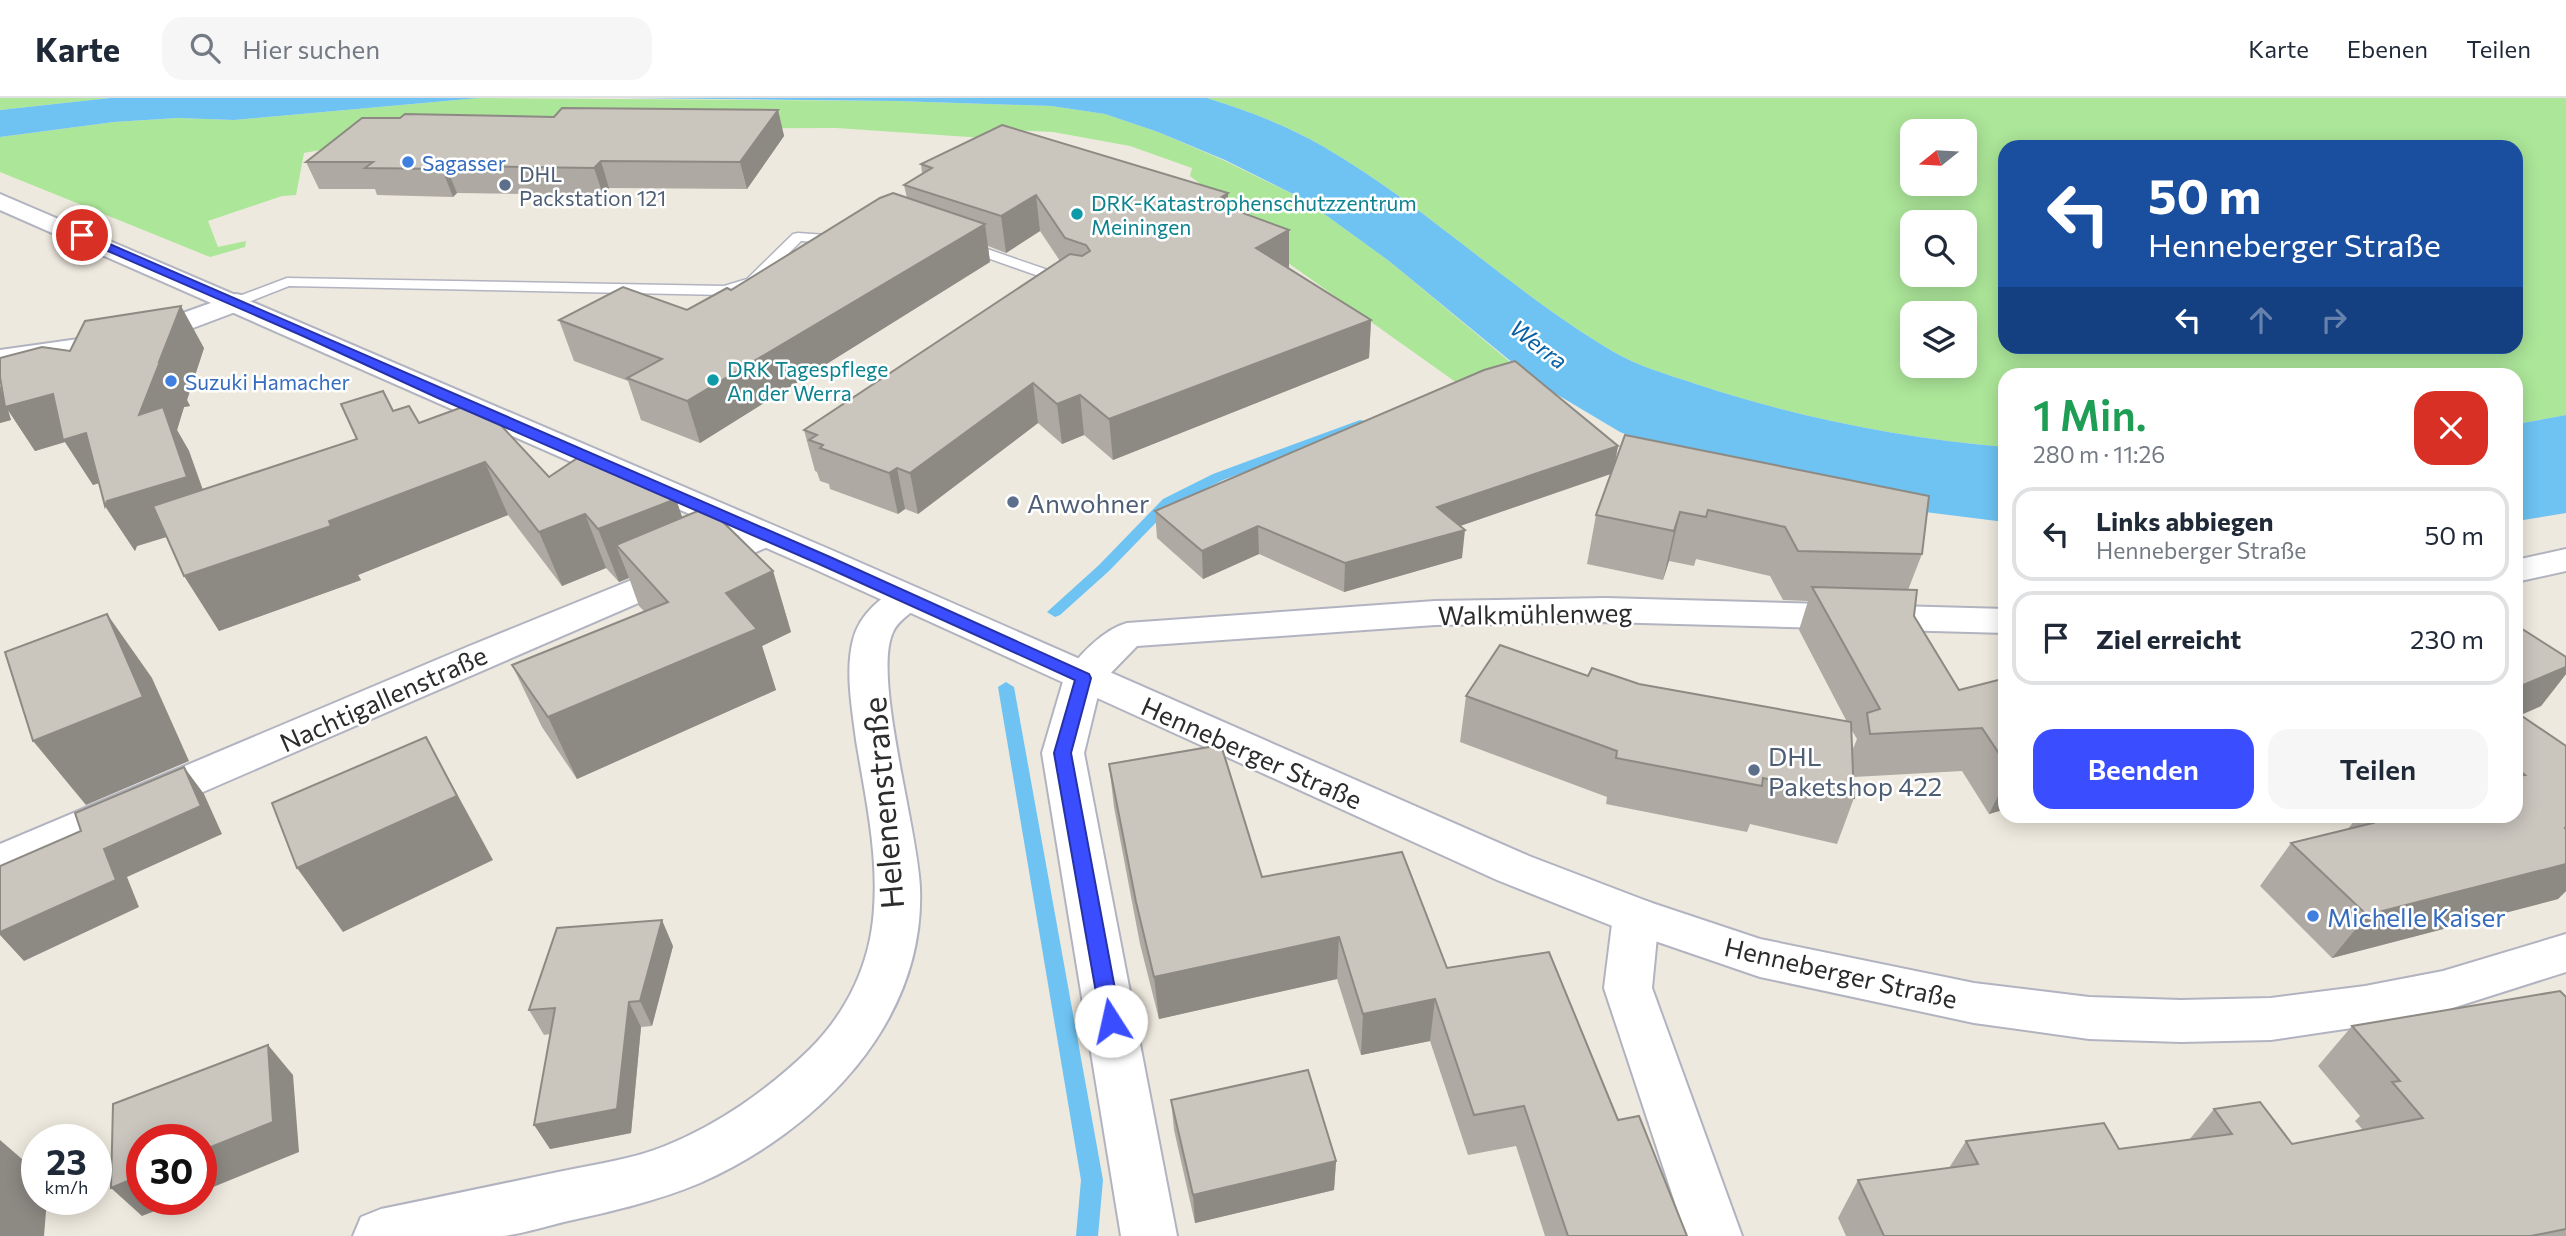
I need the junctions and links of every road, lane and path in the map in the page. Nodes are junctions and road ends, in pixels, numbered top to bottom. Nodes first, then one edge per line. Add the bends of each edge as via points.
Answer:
1 (0, 201) edge
2 (862, 236) edge
3 (952, 241) edge
4 (1084, 287) edge
5 (236, 302) junction
6 (0, 359) edge
7 (767, 535) junction
8 (2566, 560) edge
9 (2523, 569) edge
10 (907, 598) junction
11 (1998, 621) edge
12 (1083, 678) junction
13 (0, 863) edge
14 (1636, 916) junction
15 (2566, 953) edge
16 (381, 1236) edge
17 (1149, 1236) edge
18 (1714, 1236) edge

1 - 5 street, Henneberger Straße
2 - 5 lane via 850,241 798,237 752,282 725,291 287,282
3 - 4 lane
5 - 6 street via 152,334
5 - 7 street, Henneberger Straße
7 - 10 street, Henneberger Straße
7 - 13 street, Nachtigallenstraße
8 - 9 street
10 - 12 street, Henneberger Straße
10 - 16 street, Helenenstraße via 878,624 869,659 897,910 884,972 864,1019 830,1061 734,1138 679,1166 625,1183
11 - 12 street, Walkmühlenweg via 1605,610 1435,613 1128,635
12 - 14 street, Henneberger Straße via 1513,868
12 - 17 street via 1063,753
14 - 15 street, Henneberger Straße via 1760,958 1974,1003 2089,1018 2271,1019 2443,991
14 - 18 street via 1628,988

